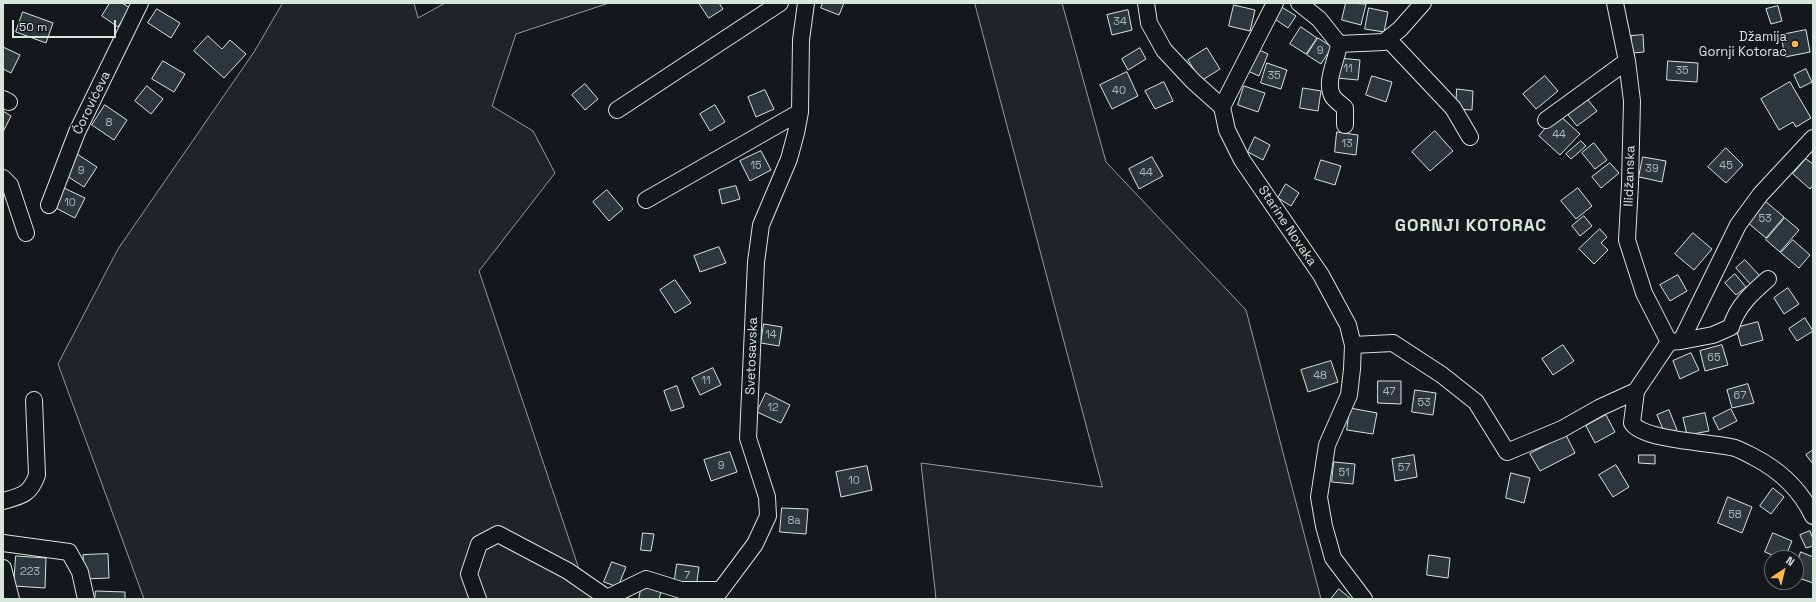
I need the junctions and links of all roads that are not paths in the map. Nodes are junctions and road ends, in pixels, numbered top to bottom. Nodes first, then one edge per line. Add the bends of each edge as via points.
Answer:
1 (140, 3) edge
2 (780, 3) edge
3 (806, 3) edge
4 (1146, 3) edge
5 (1275, 3) edge
6 (1299, 3) edge
7 (1423, 3) edge
8 (1615, 3) edge
9 (1388, 39) junction
10 (1339, 44) junction
11 (1626, 62) junction
12 (1222, 107) junction
13 (617, 110) dead end
14 (800, 112) junction
15 (1546, 120) dead end
16 (1345, 125) dead end
17 (1470, 137) dead end
18 (1813, 138) edge
19 (3, 178) edge
20 (646, 200) dead end
21 (49, 205) dead end
22 (26, 233) dead end
23 (1768, 279) dead end
24 (1675, 341) junction
25 (1353, 345) junction
26 (1636, 391) junction
27 (34, 400) dead end
28 (3, 501) edge
29 (1813, 516) edge
30 (3, 543) edge
31 (3, 568) edge
32 (717, 594) edge
33 (11, 599) edge
34 (86, 599) edge
35 (478, 599) edge
36 (1364, 599) edge

1 - 21 street, Ćorovićeva via 77,132
2 - 13 street
3 - 14 street, Svetosavska via 801,40
4 - 12 street via 1150,23 1164,50
5 - 12 street
6 - 10 street via 1319,19
7 - 9 street
8 - 11 street, Ilidžanska
9 - 10 street via 1384,42
9 - 17 street via 1453,108
10 - 16 street via 1331,74 1331,86 1333,97 1345,108
11 - 15 street
11 - 24 street, Ilidžanska via 1632,101 1627,240 1644,293
12 - 25 street, Starine Novaka via 1227,130 1242,160 1321,276 1348,325
14 - 20 street
14 - 32 street, Svetosavska via 788,159 761,225 756,262 748,438 767,497 768,516 755,544
18 - 24 street via 1760,195 1738,225
19 - 22 street via 10,185
23 - 24 street via 1734,314 1731,327 1713,335
24 - 26 street
25 - 26 street via 1393,343 1442,375 1476,402 1507,452 1562,429
25 - 36 street, Starine Novaka via 1349,395 1327,445 1319,497 1333,558
26 - 29 street via 1632,424 1635,427 1673,439 1736,448 1766,463 1794,485
27 - 28 street via 36,475 33,486 23,495
30 - 34 street via 69,552 80,572
31 - 33 street
32 - 35 street, Svetosavska via 681,590 646,579 607,598 568,571 498,534 479,544 469,574

